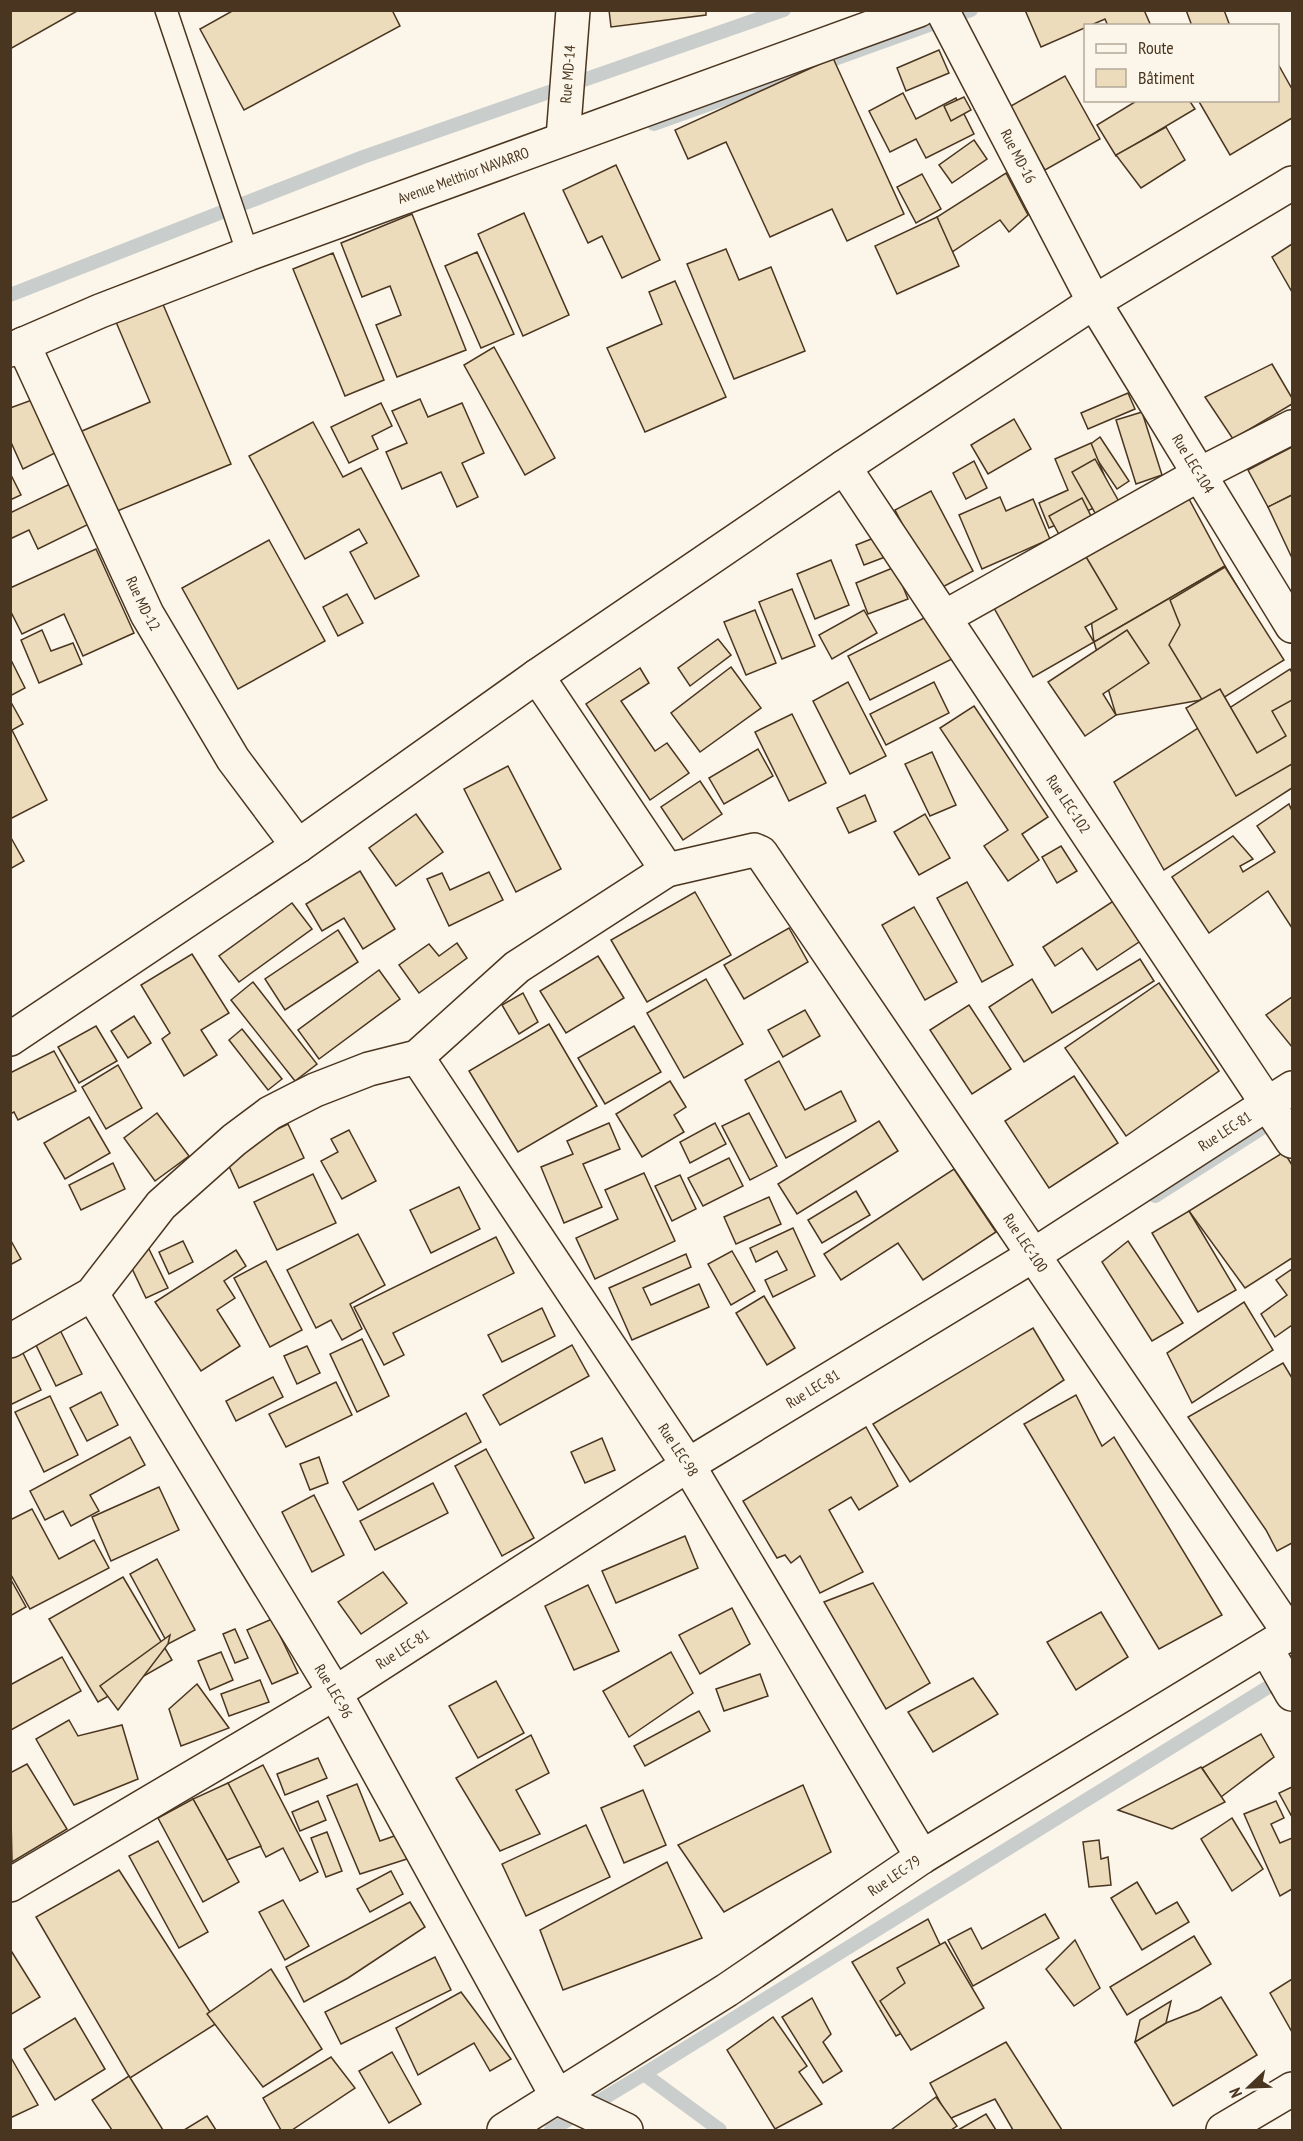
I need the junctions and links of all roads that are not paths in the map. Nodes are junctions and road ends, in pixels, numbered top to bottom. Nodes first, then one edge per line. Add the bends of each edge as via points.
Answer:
1 (166, 10) edge
2 (573, 10) edge
3 (919, 10) edge
4 (942, 10) edge
5 (563, 138) junction
6 (1293, 183) edge
7 (248, 254) junction
8 (1094, 302) junction
9 (17, 347) edge
10 (1293, 427) edge
11 (844, 466) junction
12 (1198, 475) junction
13 (945, 617) junction
14 (1293, 626) edge
15 (537, 676) junction
16 (297, 846) junction
17 (667, 870) junction
18 (10, 1039) edge
19 (417, 1057) junction
20 (1281, 1096) edge
21 (1293, 1141) edge
22 (1032, 1256) junction
23 (92, 1294) junction
24 (10, 1341) edge
25 (688, 1465) junction
26 (1283, 1638) edge
27 (335, 1693) junction
28 (1293, 1694) edge
29 (922, 1857) junction
30 (10, 1885) edge
31 (1293, 2089) edge
32 (558, 2098) junction
33 (504, 2130) edge
34 (626, 2130) edge
35 (1223, 2130) edge

1 - 7 lane
2 - 5 street, Rue MD-14
3 - 5 street, Avenue Melthior NAVARRO
4 - 8 street, Rue MD-16
5 - 7 street, Avenue Melthior NAVARRO
6 - 8 street
7 - 9 street, Avenue Melthior NAVARRO
8 - 11 street
8 - 12 street, Rue LEC-104
9 - 16 street, Rue MD-12 via 147,614 232,759
10 - 12 street
11 - 13 street, Rue LEC-102
11 - 15 street
12 - 13 street
12 - 14 street, Rue LEC-104
13 - 20 street, Rue LEC-102
15 - 16 street
15 - 17 street
16 - 18 street
17 - 19 street via 517,967
17 - 22 street, Rue LEC-100 via 754,850 761,853
19 - 23 street via 326,1085 270,1113 161,1205
19 - 25 street, Rue LEC-98
20 - 21 street, Rue LEC-102
20 - 22 street, Rue LEC-81
22 - 25 street, Rue LEC-81
22 - 26 street, Rue LEC-100
23 - 24 street
23 - 27 street, Rue LEC-96
25 - 27 street, Rue LEC-81
25 - 29 street, Rue LEC-98
26 - 28 street, Rue LEC-100
26 - 29 street, Rue LEC-79
27 - 30 street, Rue LEC-81
27 - 32 street, Rue LEC-96
29 - 32 street, Rue LEC-79 via 727,1990
31 - 35 street
32 - 33 street, Rue LEC-79
32 - 34 street

